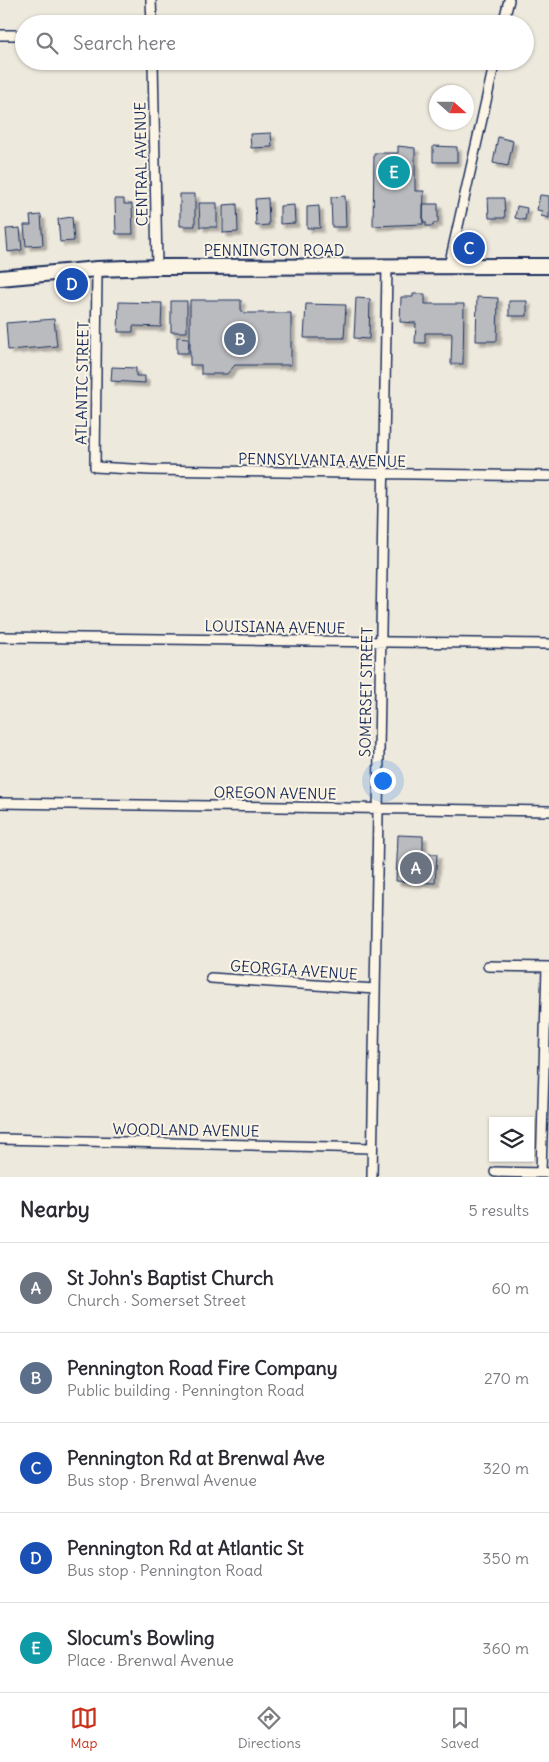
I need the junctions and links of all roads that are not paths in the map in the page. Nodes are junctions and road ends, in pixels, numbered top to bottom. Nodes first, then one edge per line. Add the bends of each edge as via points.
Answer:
1 (151, 0) edge
2 (509, 0) edge
3 (152, 15) edge
4 (505, 15) edge
5 (0, 35) edge
6 (15, 35) edge
7 (153, 70) edge
8 (493, 70) edge
9 (449, 266) junction
10 (549, 266) edge
11 (157, 267) junction
12 (387, 267) junction
13 (97, 269) junction
14 (0, 278) edge
15 (95, 467) joint
16 (383, 475) junction
17 (549, 476) edge
18 (0, 637) edge
19 (380, 642) junction
20 (549, 644) edge
21 (0, 803) edge
22 (378, 808) junction
23 (549, 811) edge
24 (488, 966) dead end
25 (548, 967) edge
26 (211, 978) dead end
27 (375, 988) junction
28 (0, 1139) edge
29 (372, 1148) junction
30 (496, 1172) dead end
31 (545, 1172) edge
32 (372, 1177) edge

1 - 3 street
2 - 4 street
5 - 6 street
7 - 11 street, CENTRAL AVENUE
8 - 9 street
9 - 10 main road, PENNINGTON ROAD
9 - 12 main road, PENNINGTON ROAD
11 - 12 main road, PENNINGTON ROAD
11 - 13 main road, PENNINGTON ROAD
12 - 16 street, SOMERSET STREET
13 - 14 main road, PENNINGTON ROAD
13 - 15 street, ATLANTIC STREET
15 - 16 street, PENNSYLVANIA AVENUE
16 - 17 street, PENNSYLVANIA AVENUE
16 - 19 street, SOMERSET STREET
18 - 19 street, LOUISIANA AVENUE
19 - 20 street, LOUISIANA AVENUE
19 - 22 street, SOMERSET STREET
21 - 22 street, OREGON AVENUE
22 - 23 street, OREGON AVENUE
22 - 27 street, SOMERSET STREET
24 - 25 street
25 - 31 street
26 - 27 street, GEORGIA AVENUE
27 - 29 street, SOMERSET STREET
28 - 29 street, WOODLAND AVENUE
29 - 32 street, SOMERSET STREET
30 - 31 street

